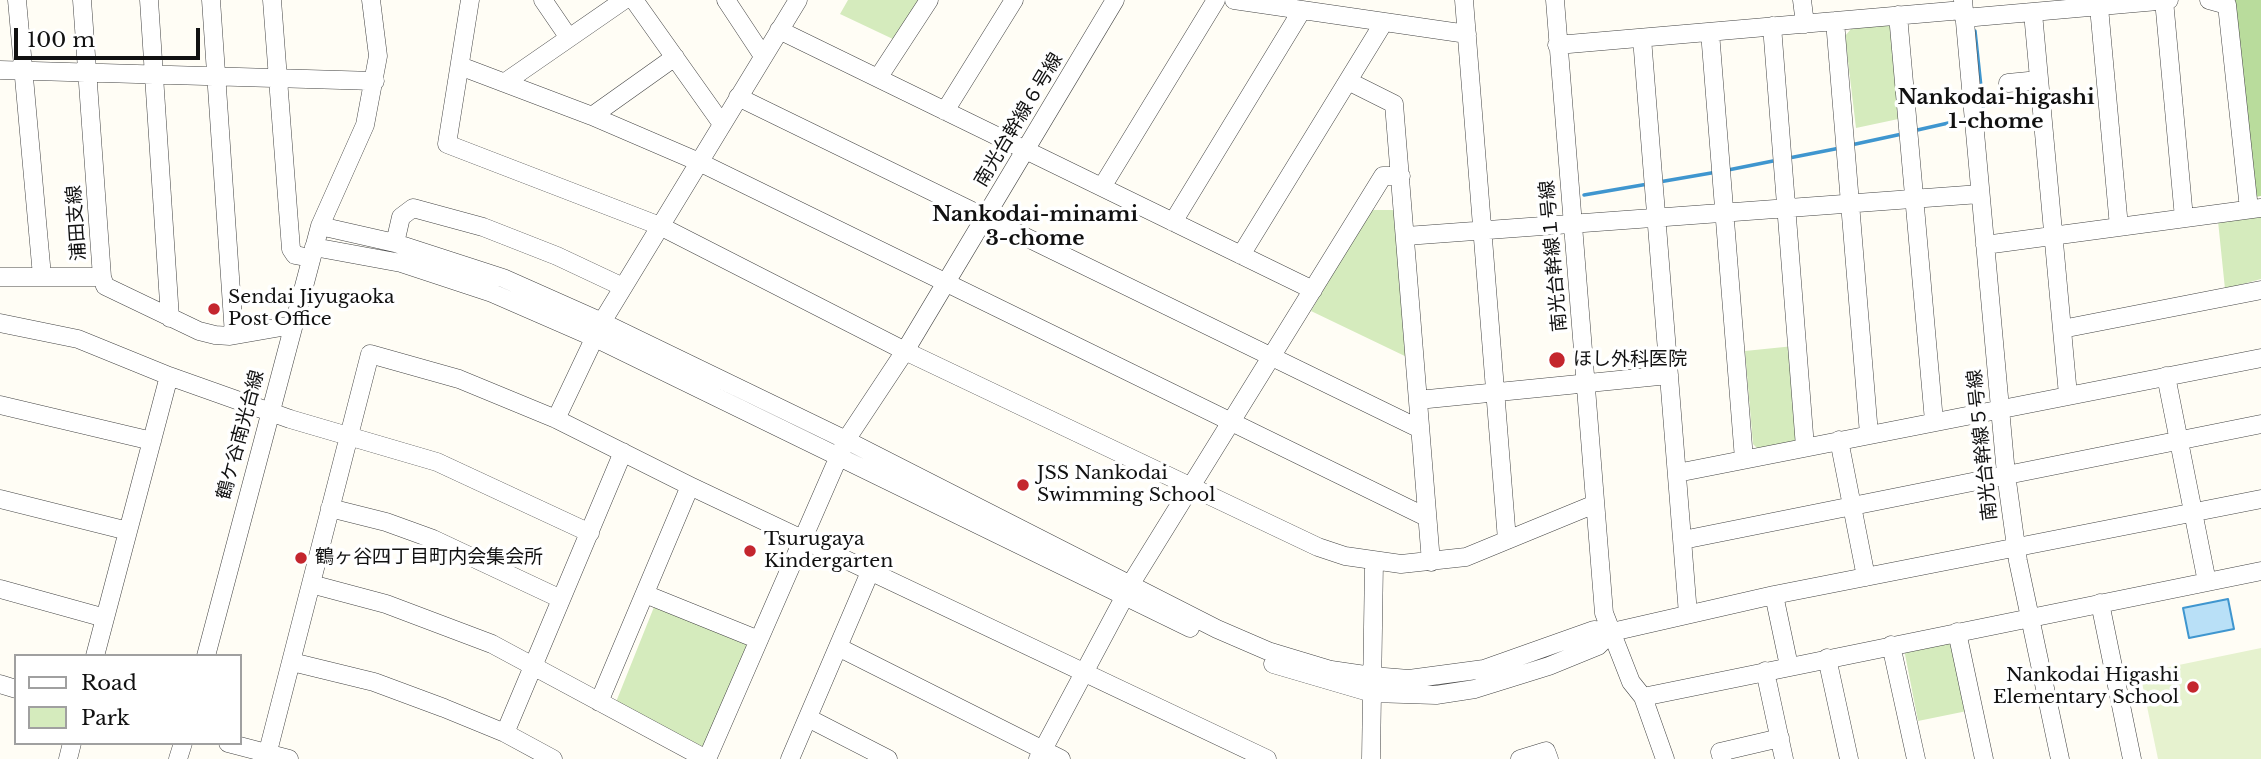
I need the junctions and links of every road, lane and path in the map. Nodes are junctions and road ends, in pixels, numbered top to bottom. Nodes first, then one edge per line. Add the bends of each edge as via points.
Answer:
1 (17, 0) edge
2 (82, 0) edge
3 (149, 0) edge
4 (211, 0) edge
5 (272, 0) edge
6 (470, 0) edge
7 (543, 0) edge
8 (624, 0) edge
9 (634, 0) edge
10 (726, 0) edge
11 (797, 0) edge
12 (929, 0) edge
13 (1014, 0) edge
14 (1115, 0) edge
15 (1216, 0) edge
16 (1234, 0) edge
17 (1464, 0) edge
18 (1555, 0) edge
19 (1802, 0) edge
20 (2166, 0) edge
21 (2209, 0) edge
22 (378, 2) edge
23 (2131, 2) edge
24 (2099, 7) junction
25 (1303, 10) junction
26 (1969, 13) edge
27 (2033, 13) junction
28 (1898, 15) junction
29 (1835, 21) junction
30 (1384, 22) junction
31 (1805, 24) junction
32 (1772, 26) junction
33 (779, 30) junction
34 (1710, 32) junction
35 (1466, 34) junction
36 (569, 38) junction
37 (1642, 38) junction
38 (1557, 45) junction
39 (763, 56) junction
40 (675, 57) junction
41 (460, 65) junction
42 (0, 71) edge
43 (23, 71) junction
44 (87, 73) junction
45 (154, 74) junction
46 (216, 75) junction
47 (278, 76) junction
48 (878, 78) junction
49 (2039, 80) junction
50 (375, 81) junction
51 (1348, 81) junction
52 (504, 83) junction
53 (2008, 83) dead end
54 (738, 97) junction
55 (945, 111) junction
56 (592, 116) junction
57 (722, 124) junction
58 (1026, 150) junction
59 (699, 162) junction
60 (1401, 177) junction
61 (1102, 187) junction
62 (1980, 194) junction
63 (1914, 199) junction
64 (1850, 204) junction
65 (1786, 208) junction
66 (2255, 208) edge
67 (1725, 213) junction
68 (985, 217) junction
69 (1657, 218) junction
70 (2184, 218) junction
71 (1173, 222) junction
72 (1572, 225) junction
73 (320, 226) junction
74 (660, 226) junction
75 (2119, 227) junction
76 (1482, 231) junction
77 (1406, 236) junction
78 (2053, 236) junction
79 (395, 243) junction
80 (1985, 245) junction
81 (313, 252) junction
82 (1241, 255) junction
83 (42, 276) junction
84 (0, 277) edge
85 (102, 277) junction
86 (946, 283) junction
87 (623, 287) junction
88 (1312, 290) junction
89 (2261, 290) edge
90 (170, 318) junction
91 (0, 324) edge
92 (293, 325) junction
93 (598, 329) junction
94 (2062, 329) junction
95 (234, 335) junction
96 (905, 351) junction
97 (1271, 357) junction
98 (2261, 358) edge
99 (1669, 375) junction
100 (169, 376) junction
101 (2166, 376) junction
102 (1585, 383) junction
103 (1495, 392) junction
104 (2068, 395) junction
105 (1418, 400) junction
106 (0, 405) edge
107 (2000, 407) junction
108 (269, 411) junction
109 (556, 419) junction
110 (1934, 421) junction
111 (1231, 422) junction
112 (2261, 424) edge
113 (1420, 429) junction
114 (349, 434) junction
115 (1869, 434) junction
116 (846, 440) junction
117 (1839, 440) junction
118 (2179, 440) junction
119 (152, 441) junction
120 (1805, 447) junction
121 (623, 452) junction
122 (838, 457) junction
123 (1744, 459) junction
124 (1677, 472) junction
125 (2006, 474) junction
126 (690, 486) junction
127 (1191, 487) junction
128 (0, 499) edge
129 (2261, 499) edge
130 (1595, 504) junction
131 (1852, 505) junction
132 (330, 508) junction
133 (2193, 513) junction
134 (1426, 517) junction
135 (128, 531) junction
136 (590, 533) junction
137 (804, 538) junction
138 (1507, 540) junction
139 (1682, 540) junction
140 (2016, 548) junction
141 (1374, 562) junction
142 (1432, 562) junction
143 (2261, 571) edge
144 (870, 572) junction
145 (1866, 577) junction
146 (2207, 582) junction
147 (311, 584) junction
148 (0, 589) edge
149 (1127, 591) junction
150 (645, 594) junction
151 (1774, 595) junction
152 (561, 599) junction
153 (2099, 603) junction
154 (1688, 614) junction
155 (2031, 617) junction
156 (105, 618) junction
157 (1612, 632) junction
158 (1957, 632) junction
159 (759, 640) junction
160 (1891, 645) junction
161 (838, 647) junction
162 (96, 654) edge
163 (206, 654) edge
164 (1827, 658) junction
165 (292, 662) junction
166 (1788, 666) junction
167 (533, 667) junction
168 (1765, 671) junction
169 (1083, 674) junction
170 (1631, 682) junction
171 (1372, 685) junction
172 (1643, 697) junction
173 (599, 702) junction
174 (810, 719) junction
175 (505, 733) junction
176 (1780, 738) junction
177 (234, 745) edge
178 (1041, 754) edge
179 (266, 756) edge
180 (289, 759) edge
181 (552, 759) edge
182 (707, 759) edge
183 (790, 759) edge
184 (888, 759) edge
185 (1061, 759) edge
186 (1267, 759) edge
187 (1371, 759) edge
188 (1520, 759) edge
189 (1549, 759) edge
190 (1652, 759) edge
191 (1665, 759) edge
192 (1722, 759) edge
193 (1784, 759) edge
194 (1849, 759) edge
195 (1916, 759) edge
196 (1984, 759) edge
197 (2060, 759) edge
198 (2132, 759) edge

1 - 43 street
2 - 44 street, 浦田支線
3 - 45 street
4 - 46 street
5 - 47 street
6 - 41 street
7 - 36 street
8 - 36 street
9 - 40 street
10 - 39 street
11 - 33 street
12 - 48 street
13 - 55 street
14 - 58 street, 南光台幹線６号線
15 - 61 street
16 - 25 street
17 - 35 street
18 - 38 street, 南光台幹線１号線
19 - 31 street
20 - 23 street
20 - 70 street
21 - 66 street via 2227,5
22 - 50 street, 鶴ケ谷南光台線
23 - 24 street
24 - 27 street
24 - 75 street
25 - 30 street
25 - 71 street
26 - 27 street
26 - 28 street
26 - 62 street, 南光台幹線５号線
27 - 49 street
28 - 29 street
28 - 63 street
29 - 31 street
29 - 64 street
30 - 35 street
30 - 51 street
31 - 32 street
32 - 34 street
32 - 65 street
33 - 39 street
33 - 48 street
34 - 37 street
34 - 67 street
35 - 76 street
36 - 52 street
37 - 38 street
37 - 69 street
38 - 72 street, 南光台幹線１号線
39 - 54 street
40 - 56 street
40 - 57 street
41 - 52 street
41 - 74 street via 447,144
42 - 43 street
43 - 44 street
43 - 83 street
44 - 45 street
44 - 85 street, 浦田支線
45 - 46 street
45 - 90 street
46 - 47 street
46 - 95 street
47 - 50 street
47 - 81 street via 291,249 295,255
48 - 55 street
49 - 53 street
49 - 78 street
50 - 73 street, 鶴ケ谷南光台線 via 365,125
51 - 60 street via 1395,104
51 - 82 street
52 - 56 street
54 - 57 street
54 - 68 street
55 - 58 street
56 - 59 street
57 - 59 street
58 - 61 street
58 - 68 street, 南光台幹線６号線
59 - 74 street
59 - 86 street
60 - 77 street
60 - 88 street via 1383,176
61 - 71 street
62 - 63 street
62 - 80 street, 南光台幹線５号線
63 - 64 street
63 - 110 street
64 - 65 street
64 - 115 street
65 - 67 street
65 - 120 street
66 - 70 street
67 - 69 street
67 - 123 street
68 - 86 street, 南光台幹線６号線
68 - 97 street
69 - 72 street
69 - 99 street
70 - 75 street
71 - 82 street
72 - 76 street
72 - 102 street, 南光台幹線１号線
73 - 79 street
73 - 81 street, 鶴ケ谷南光台線
74 - 87 street
74 - 96 street
75 - 78 street
76 - 77 street
76 - 103 street
77 - 105 street
78 - 80 street
78 - 94 street
79 - 87 street via 401,217 413,208 483,227
79 - 93 street via 503,278
80 - 107 street, 南光台幹線５号線
81 - 92 street, 鶴ケ谷南光台線
81 - 93 street via 401,263
82 - 88 street
83 - 84 street
83 - 85 street
85 - 90 street, 浦田支線 via 112,292
86 - 96 street, 南光台幹線６号線
86 - 111 street
87 - 93 street
88 - 97 street
89 - 94 street
90 - 95 street, 浦田支線 via 199,331
91 - 100 street via 78,339
92 - 95 street, 浦田支線
92 - 108 street, 鶴ケ谷南光台線
93 - 109 street
93 - 116 street
93 - 122 street
94 - 104 street
96 - 116 street, 南光台幹線６号線
96 - 127 street
97 - 111 street
97 - 113 street
98 - 101 street
99 - 102 street
99 - 124 street
100 - 108 street
100 - 119 street
101 - 104 street
101 - 118 street
102 - 103 street
102 - 130 street, 南光台幹線１号線
103 - 105 street
103 - 138 street
104 - 107 street
105 - 113 street
106 - 119 street
107 - 110 street
107 - 125 street, 南光台幹線５号線
108 - 114 street
108 - 163 street, 鶴ケ谷南光台線
109 - 114 street via 459,379 370,354
109 - 121 street
110 - 115 street
111 - 127 street
111 - 134 street
112 - 118 street
113 - 134 street
114 - 132 street
114 - 136 street via 438,462
115 - 117 street
116 - 122 street, 南光台幹線６号線
116 - 149 street
117 - 120 street
117 - 131 street
118 - 125 street
118 - 133 street
119 - 135 street
120 - 123 street
121 - 126 street
121 - 136 street
122 - 137 street, 南光台幹線６号線
122 - 149 street
123 - 124 street
124 - 139 street
125 - 131 street
125 - 140 street, 南光台幹線５号線
126 - 137 street
126 - 150 street
127 - 141 street via 1318,547
127 - 149 street
128 - 135 street
129 - 133 street
130 - 138 street
130 - 157 street, 南光台幹線１号線 via 1604,613
131 - 139 street
131 - 145 street
132 - 147 street
132 - 152 street via 433,539
133 - 140 street
133 - 146 street
134 - 142 street
135 - 156 street
136 - 152 street
137 - 144 street
137 - 159 street, 南光台幹線６号線
138 - 142 street via 1466,557
139 - 154 street
140 - 145 street
140 - 155 street, 南光台幹線５号線
141 - 142 street
141 - 171 street
143 - 146 street
144 - 161 street
144 - 169 street
145 - 151 street
146 - 153 street
147 - 165 street
147 - 167 street via 443,625 492,644
148 - 156 street
149 - 169 street
149 - 171 street via 1268,651
150 - 159 street
150 - 173 street
151 - 154 street
151 - 166 street
152 - 167 street
153 - 155 street
153 - 198 street
154 - 157 street
155 - 158 street
155 - 197 street, 南光台幹線５号線
156 - 162 street
157 - 170 street, 南光台幹線１号線
157 - 171 street via 1594,630 1496,666
158 - 160 street
158 - 196 street
159 - 182 street, 南光台幹線６号線
160 - 164 street
160 - 195 street
161 - 174 street
161 - 178 street
164 - 166 street
164 - 194 street
165 - 175 street via 374,682
165 - 179 street
166 - 168 street
167 - 173 street
167 - 175 street
168 - 172 street
168 - 176 street
169 - 178 street
169 - 186 street
170 - 172 street
170 - 190 street via 1631,701
171 - 187 street
172 - 191 street
173 - 182 street
174 - 183 street
174 - 184 street
175 - 181 street
176 - 192 street via 1720,752
176 - 193 street
177 - 179 street
178 - 185 street
179 - 180 street
188 - 189 street via 1546,751

